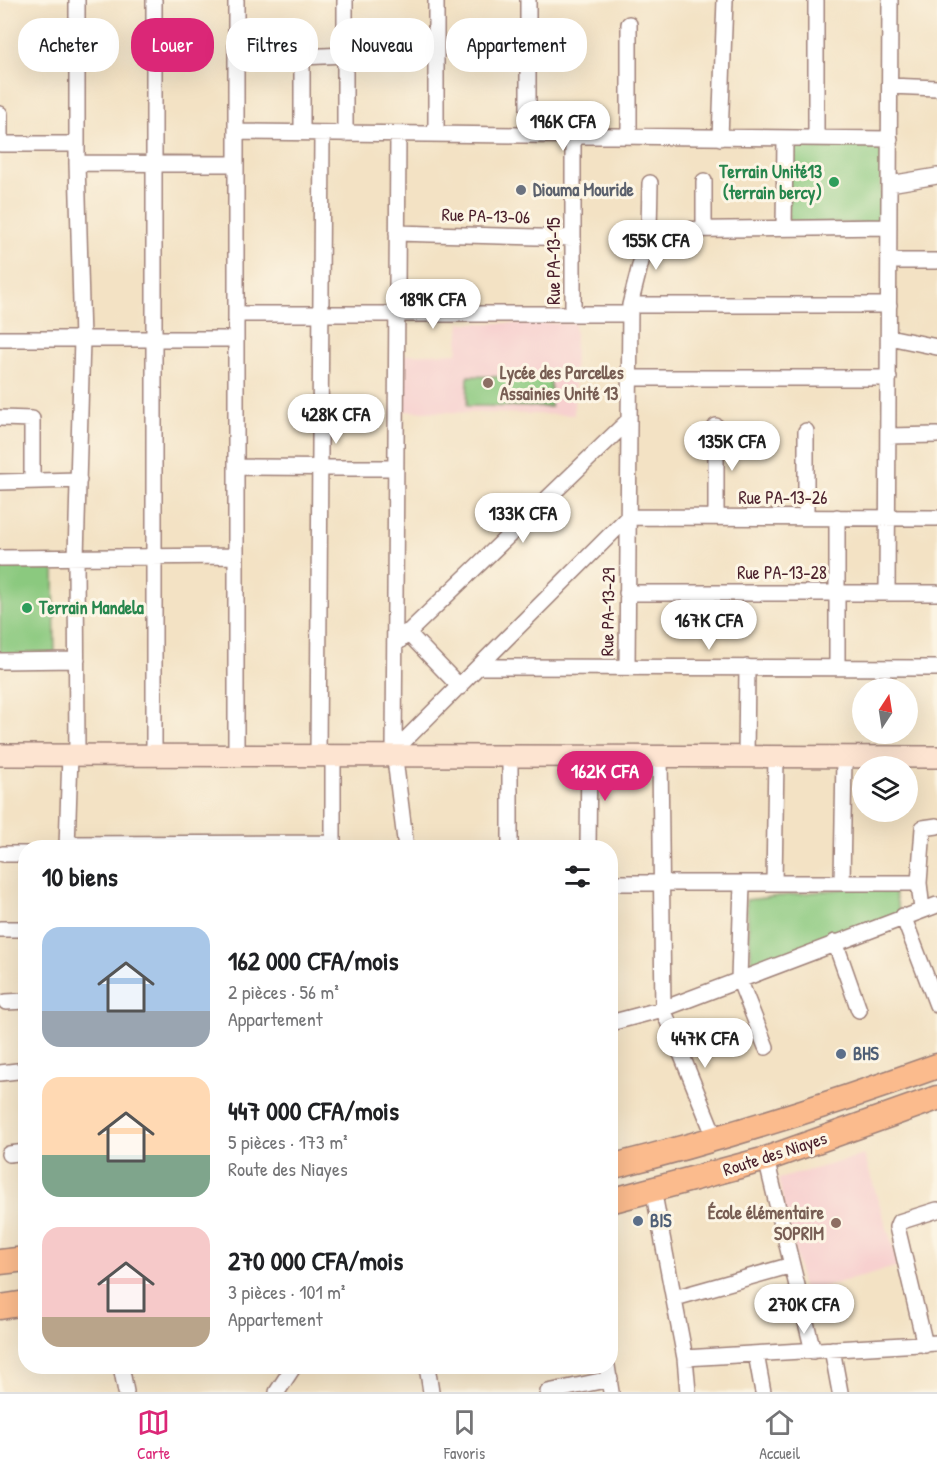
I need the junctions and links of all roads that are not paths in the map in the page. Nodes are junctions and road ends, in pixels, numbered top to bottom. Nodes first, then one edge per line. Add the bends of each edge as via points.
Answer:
1 (76, 0) edge
2 (154, 0) edge
3 (236, 0) edge
4 (345, 0) edge
5 (436, 0) edge
6 (528, 0) edge
7 (725, 0) edge
8 (816, 0) edge
9 (890, 0) edge
10 (345, 18) edge
11 (629, 24) dead end
12 (330, 56) edge
13 (345, 72) edge
14 (890, 86) junction
15 (937, 88) edge
16 (0, 114) edge
17 (236, 132) junction
18 (302, 133) junction
19 (322, 133) junction
20 (345, 134) junction
21 (398, 134) junction
22 (436, 134) junction
23 (528, 135) junction
24 (573, 136) junction
25 (629, 136) junction
26 (720, 138) junction
27 (785, 138) junction
28 (816, 138) junction
29 (890, 139) junction
30 (0, 144) edge
31 (77, 144) junction
32 (77, 163) junction
33 (154, 164) junction
34 (236, 164) junction
35 (937, 176) edge
36 (704, 181) dead end
37 (650, 183) dead end
38 (890, 184) junction
39 (889, 227) junction
40 (784, 228) junction
41 (704, 229) junction
42 (650, 230) junction
43 (397, 233) junction
44 (573, 238) junction
45 (889, 261) junction
46 (937, 261) edge
47 (889, 305) junction
48 (630, 309) junction
49 (236, 314) junction
50 (321, 314) junction
51 (397, 314) junction
52 (573, 314) junction
53 (889, 337) junction
54 (0, 339) edge
55 (82, 339) junction
56 (154, 339) junction
57 (236, 339) junction
58 (937, 347) edge
59 (630, 378) junction
60 (889, 378) junction
61 (0, 418) edge
62 (629, 420) junction
63 (716, 426) dead end
64 (806, 432) dead end
65 (888, 435) junction
66 (937, 435) edge
67 (236, 467) junction
68 (320, 468) junction
69 (396, 468) junction
70 (79, 480) junction
71 (32, 481) junction
72 (0, 482) edge
73 (628, 517) junction
74 (716, 517) junction
75 (806, 517) junction
76 (888, 517) junction
77 (837, 518) junction
78 (937, 518) edge
79 (154, 556) junction
80 (236, 556) junction
81 (76, 557) junction
82 (0, 558) edge
83 (627, 593) junction
84 (837, 593) junction
85 (887, 593) junction
86 (937, 593) edge
87 (407, 632) junction
88 (395, 645) junction
89 (77, 660) junction
90 (0, 661) edge
91 (480, 667) junction
92 (627, 667) junction
93 (747, 667) junction
94 (837, 668) junction
95 (937, 668) edge
96 (460, 687) junction
97 (394, 753) junction
98 (0, 755) edge
99 (73, 755) junction
100 (154, 755) junction
101 (236, 755) junction
102 (325, 756) junction
103 (510, 756) junction
104 (589, 756) junction
105 (660, 757) junction
106 (746, 757) junction
107 (776, 757) junction
108 (844, 757) junction
109 (937, 757) edge
110 (937, 826) edge
111 (67, 840) edge
112 (333, 840) edge
113 (404, 840) edge
114 (510, 840) edge
115 (588, 840) edge
116 (3, 854) dead end
117 (18, 854) edge
118 (774, 883) junction
119 (842, 883) junction
120 (919, 883) junction
121 (618, 884) edge
122 (662, 884) junction
123 (742, 884) junction
124 (930, 908) edge
125 (903, 916) junction
126 (18, 928) edge
127 (0, 929) edge
128 (835, 942) junction
129 (739, 979) junction
130 (18, 1001) edge
131 (6, 1002) dead end
132 (937, 1005) edge
133 (663, 1009) junction
134 (859, 1010) dead end
135 (618, 1021) edge
136 (766, 1047) dead end
137 (937, 1066) edge
138 (18, 1071) edge
139 (0, 1073) edge
140 (937, 1098) edge
141 (716, 1140) junction
142 (18, 1153) edge
143 (9, 1154) dead end
144 (766, 1159) junction
145 (618, 1165) edge
146 (653, 1189) junction
147 (618, 1199) edge
148 (937, 1210) edge
149 (18, 1260) edge
150 (0, 1262) edge
151 (792, 1265) junction
152 (675, 1298) junction
153 (18, 1304) edge
154 (0, 1306) edge
155 (931, 1344) edge
156 (832, 1349) junction
157 (813, 1351) junction
158 (756, 1354) junction
159 (685, 1358) junction
160 (123, 1374) edge
161 (289, 1374) edge
162 (428, 1374) edge
163 (609, 1379) edge
164 (126, 1392) edge
165 (277, 1392) edge
166 (430, 1392) edge
167 (548, 1392) edge
168 (688, 1392) edge
169 (762, 1392) edge
170 (840, 1392) edge

1 - 31 street
2 - 33 street
3 - 17 street
4 - 10 street
5 - 22 street
6 - 23 street
7 - 26 street
8 - 28 street
9 - 14 street
11 - 25 street
12 - 18 street via 302,57
13 - 20 street
14 - 15 street
14 - 29 street
16 - 30 street
17 - 18 street
17 - 34 street
18 - 19 street
19 - 20 street
19 - 50 street
20 - 21 street
21 - 22 street
21 - 43 street
22 - 23 street
23 - 24 street
24 - 25 street
24 - 44 street, Rue PA-13-15
25 - 26 street
26 - 27 street
27 - 28 street
27 - 40 street
28 - 29 street
29 - 38 street
30 - 31 street
31 - 32 street
32 - 33 street
32 - 55 street
33 - 34 street
33 - 56 street
34 - 49 street
35 - 38 street
36 - 41 street
37 - 42 street, Rue PA-13-29
38 - 39 street
39 - 40 street
39 - 45 street
40 - 41 street
41 - 42 street
42 - 48 street, Rue PA-13-29
43 - 44 street, Rue PA-13-06
43 - 51 street
44 - 52 street, Rue PA-13-15
45 - 46 street
45 - 47 street
47 - 48 street
47 - 53 street
48 - 52 street
48 - 59 street, Rue PA-13-29
49 - 50 street
49 - 57 street
50 - 51 street
50 - 68 street
51 - 52 street
51 - 69 street
53 - 58 street
53 - 60 street
54 - 55 street
55 - 56 street
55 - 70 street
56 - 57 street
56 - 79 street
57 - 67 street
59 - 60 street
59 - 62 street, Rue PA-13-29
60 - 65 street
61 - 71 street via 32,419
62 - 73 street, Rue PA-13-29
62 - 87 street
63 - 74 street
64 - 75 street
65 - 66 street
65 - 76 street
67 - 68 street
67 - 80 street
68 - 69 street
68 - 102 street
69 - 88 street
70 - 71 street
70 - 81 street
71 - 72 street
73 - 74 street, Rue PA-13-26
73 - 83 street, Rue PA-13-29
73 - 91 street
74 - 75 street, Rue PA-13-26
75 - 77 street, Rue PA-13-26
76 - 77 street, Rue PA-13-26
76 - 78 street, Rue PA-13-26
76 - 85 street
77 - 84 street
79 - 80 street
79 - 81 street
79 - 100 street
80 - 101 street
81 - 82 street
81 - 89 street
83 - 84 street, Rue PA-13-28
83 - 92 street, Rue PA-13-29
84 - 85 street, Rue PA-13-28
84 - 94 street
85 - 86 street, Rue PA-13-28
87 - 88 street
87 - 96 street
88 - 97 street
89 - 90 street
89 - 99 street
91 - 92 street
91 - 96 street
92 - 93 street
93 - 94 street
93 - 106 street
94 - 95 street
96 - 97 street
97 - 102 street
97 - 103 street
97 - 113 street
98 - 99 street
99 - 100 street
99 - 111 street
100 - 101 street
101 - 102 street
102 - 112 street
103 - 104 street
103 - 114 street
104 - 105 street
104 - 115 street
105 - 106 street
105 - 122 street
106 - 107 street
107 - 108 street
107 - 118 street
108 - 109 street
108 - 119 street
110 - 120 street via 923,828
116 - 117 street
118 - 119 street
118 - 123 street
119 - 120 street
120 - 124 street
121 - 122 street
122 - 123 street
122 - 133 street
123 - 129 street
124 - 125 street
125 - 128 street
125 - 132 street
126 - 127 street
128 - 129 street
128 - 134 street
129 - 133 street
129 - 136 street
130 - 131 street
133 - 135 street
133 - 141 street
137 - 141 main road, Route des Niayes
138 - 139 street
140 - 144 main road, Route des Niayes
141 - 145 main road, Route des Niayes
142 - 143 street
144 - 146 main road, Route des Niayes
144 - 151 street
146 - 147 main road, Route des Niayes
146 - 152 street
148 - 155 street via 899,1222 897,1227
149 - 150 main road
151 - 152 street
151 - 157 street
152 - 159 street
153 - 154 main road
155 - 156 street
156 - 157 street
156 - 170 street
157 - 158 street
158 - 159 street
158 - 169 street
159 - 168 street
160 - 164 street
161 - 165 street
162 - 166 street
163 - 167 street

